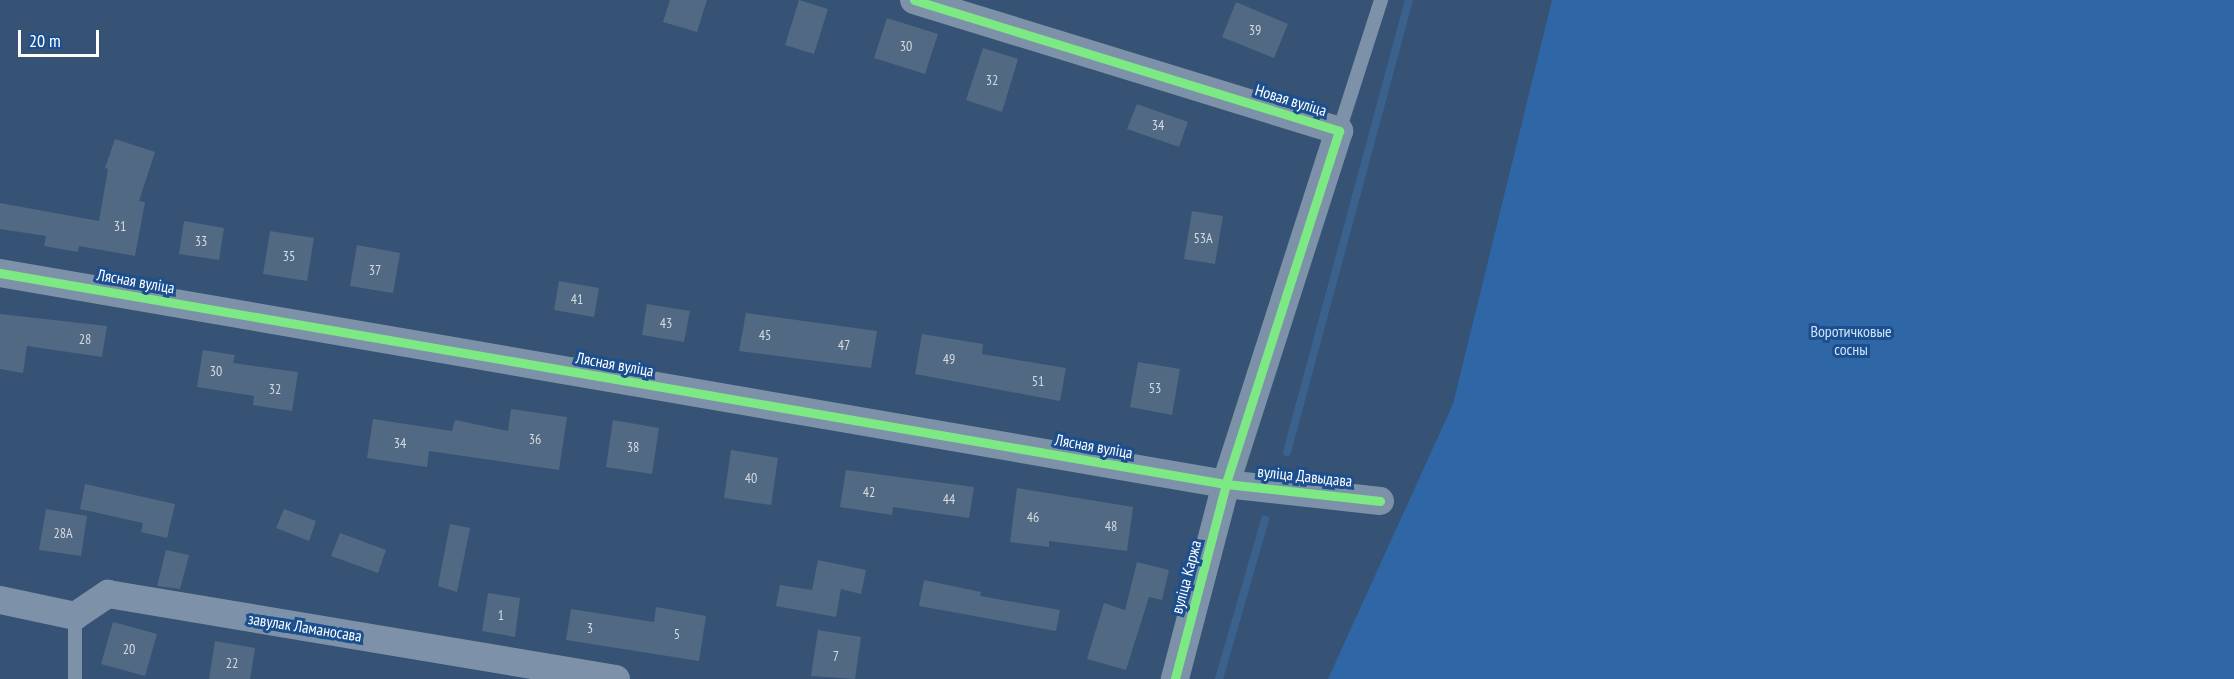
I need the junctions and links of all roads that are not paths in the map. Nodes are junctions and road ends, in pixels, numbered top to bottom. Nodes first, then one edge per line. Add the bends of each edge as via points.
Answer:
1 (914, 0) edge
2 (1381, 0) edge
3 (1339, 131) junction
4 (0, 273) edge
5 (1226, 483) junction
6 (1380, 501) dead end
7 (0, 600) edge
8 (75, 615) junction
9 (75, 679) edge
10 (616, 679) edge
11 (1174, 679) edge

1 - 3 street, Новая вуліца
2 - 3 lane, Новая вуліца
3 - 5 street, Новая вуліца
4 - 5 street, Лясная вуліца
5 - 6 street, вуліца Давыдава
5 - 11 street, вуліца Каржа
7 - 8 street
8 - 9 lane
8 - 10 street, завулак Ламаносава via 108,594

